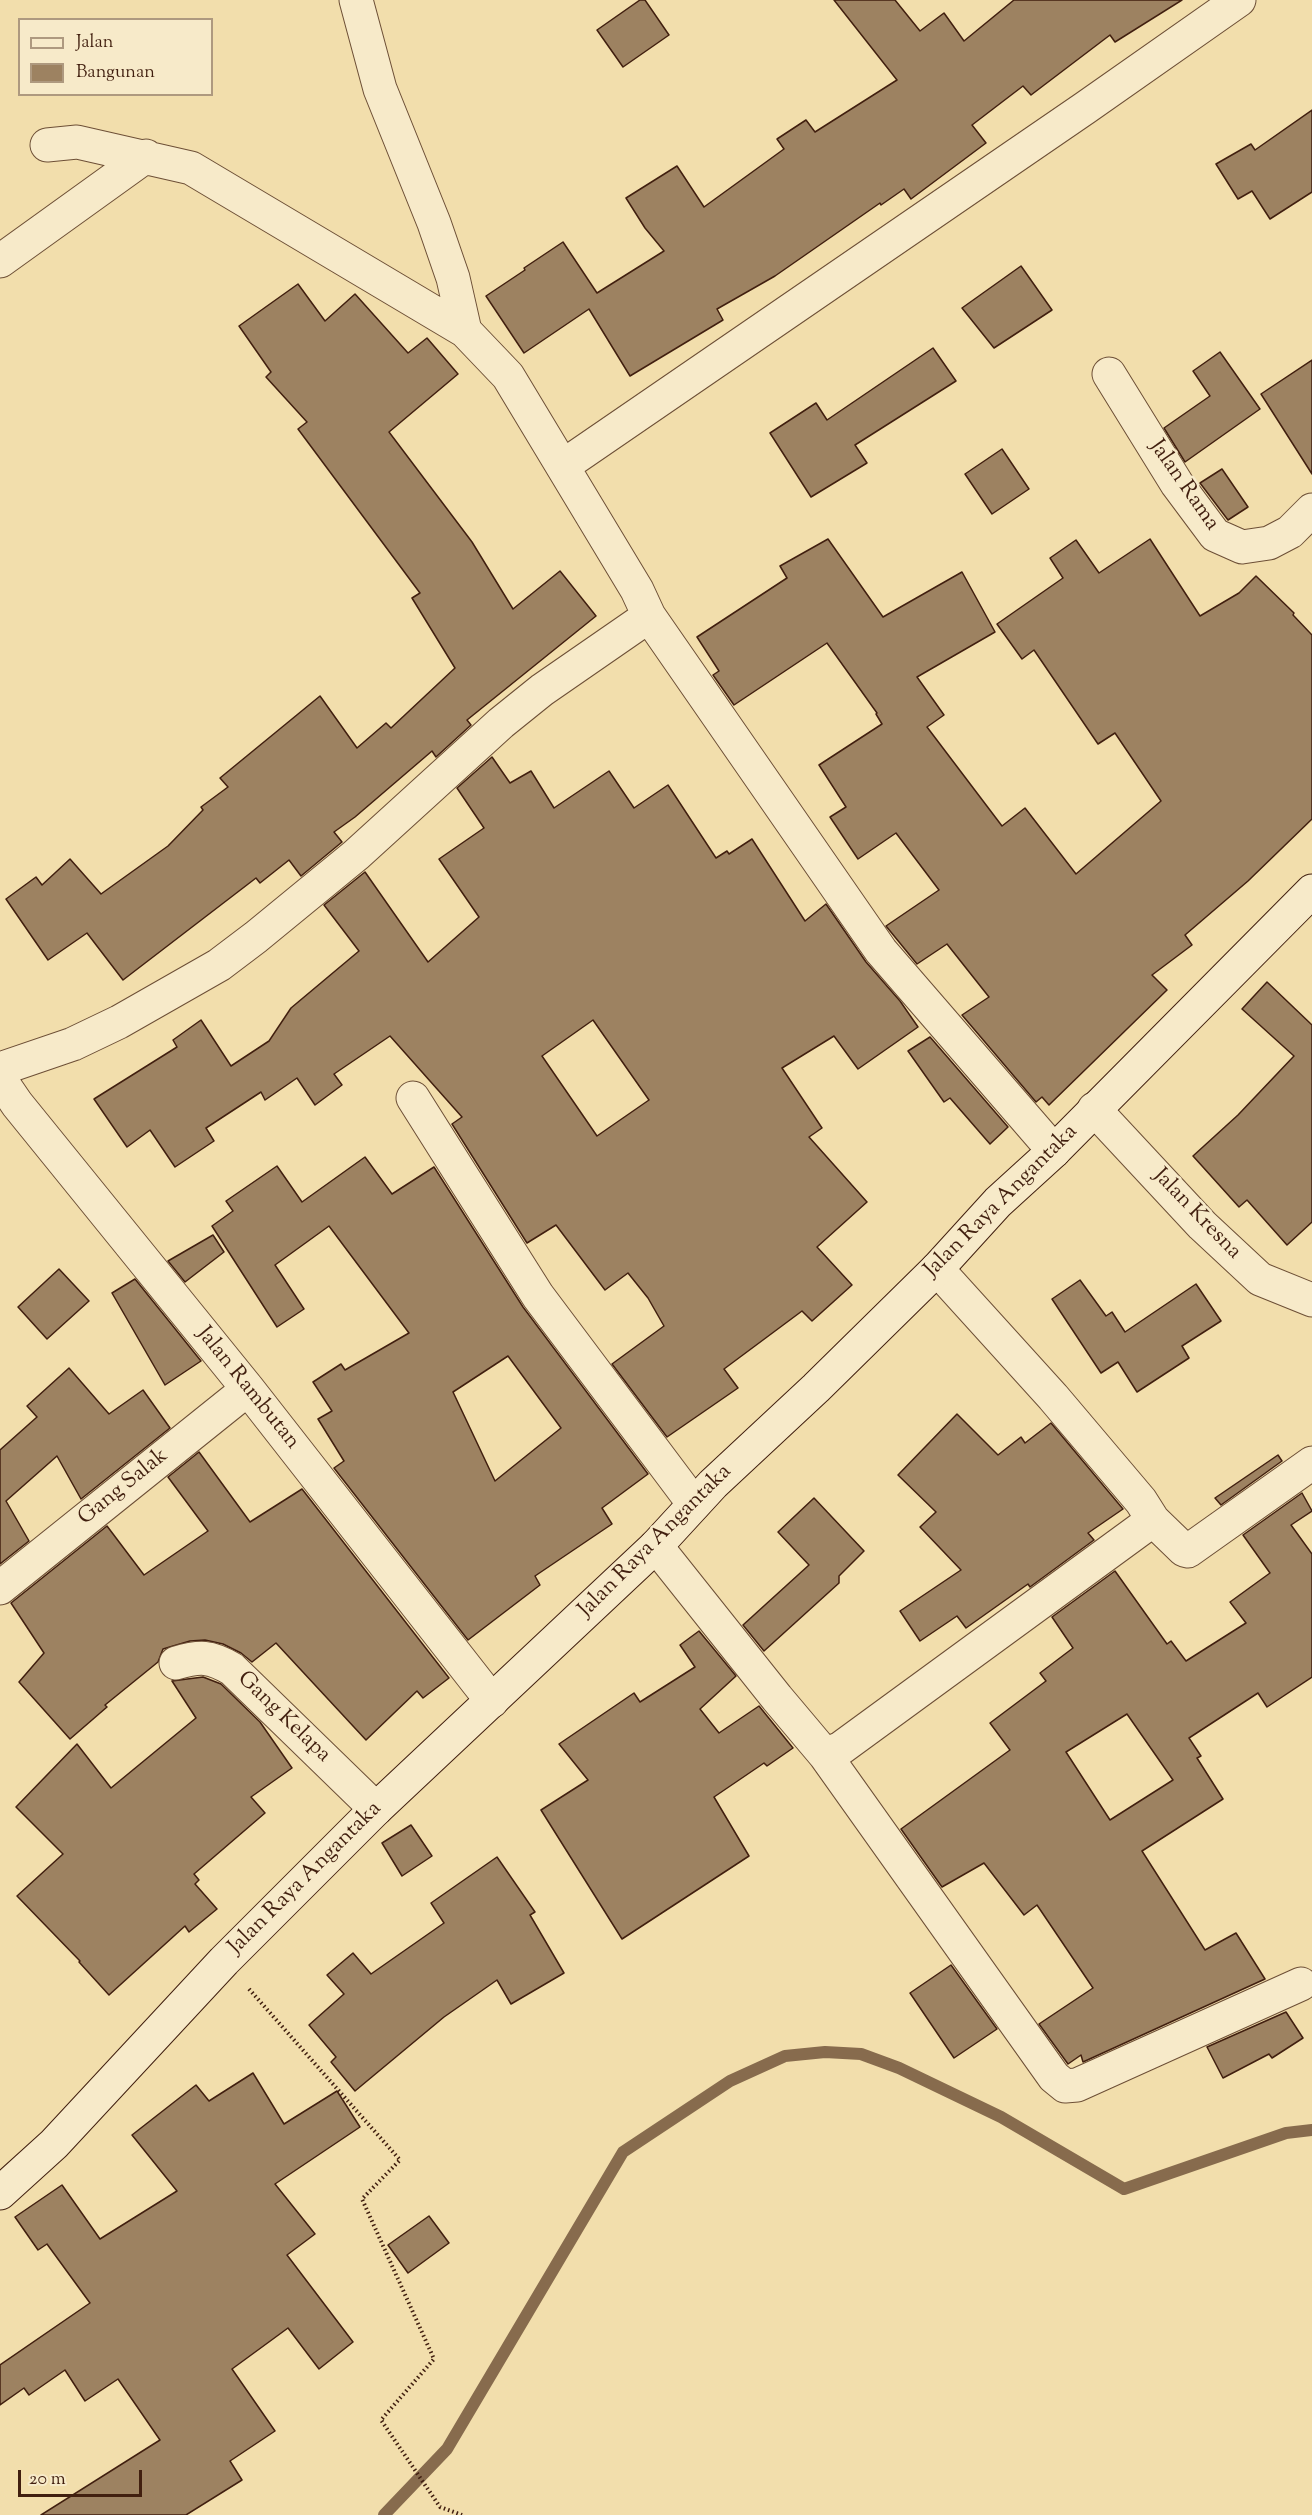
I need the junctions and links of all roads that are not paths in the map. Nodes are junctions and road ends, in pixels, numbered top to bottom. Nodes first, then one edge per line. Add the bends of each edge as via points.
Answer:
1 (356, 0) edge
2 (1239, 0) edge
3 (47, 145) dead end
4 (146, 156) junction
5 (0, 261) edge
6 (465, 331) junction
7 (1109, 374) dead end
8 (563, 466) junction
9 (1312, 510) edge
10 (650, 616) junction
11 (1312, 891) edge
12 (0, 1069) edge
13 (0, 1079) edge
14 (413, 1098) dead end
15 (1094, 1109) junction
16 (1054, 1151) junction
17 (937, 1269) junction
18 (1312, 1300) edge
19 (248, 1389) junction
20 (1312, 1463) edge
21 (694, 1504) junction
22 (1153, 1520) junction
23 (656, 1546) junction
24 (0, 1588) edge
25 (176, 1663) dead end
26 (492, 1701) junction
27 (825, 1755) junction
28 (376, 1809) junction
29 (1301, 1984) dead end
30 (0, 2193) edge

1 - 6 street via 380,89 453,278
2 - 8 street
3 - 4 street via 77,141
4 - 5 street
4 - 6 street via 191,168
6 - 8 street via 508,376
7 - 9 street, Jalan Rama via 1215,535 1242,547 1269,543 1290,532
8 - 10 street
10 - 12 street via 501,723 374,839 219,965 73,1044
10 - 16 street via 881,951
11 - 15 street, Jalan Raya Angantaka
13 - 19 street, Jalan Rambutan
14 - 21 street via 538,1296
15 - 16 street, Jalan Raya Angantaka
15 - 18 street, Jalan Kresna via 1202,1225 1260,1279
16 - 17 street, Jalan Raya Angantaka via 998,1202
17 - 21 street, Jalan Raya Angantaka
17 - 22 street via 1053,1397
19 - 24 street, Gang Salak
19 - 26 street, Jalan Rambutan
20 - 22 street via 1188,1551
21 - 23 street, Jalan Raya Angantaka
22 - 27 street via 841,1748
23 - 26 street, Jalan Raya Angantaka
23 - 27 street
25 - 28 street, Gang Kelapa via 214,1659 232,1669
26 - 28 street, Jalan Raya Angantaka
27 - 29 street via 1054,2077 1065,2086 1077,2085
28 - 30 street, Jalan Raya Angantaka via 224,1961 54,2144

